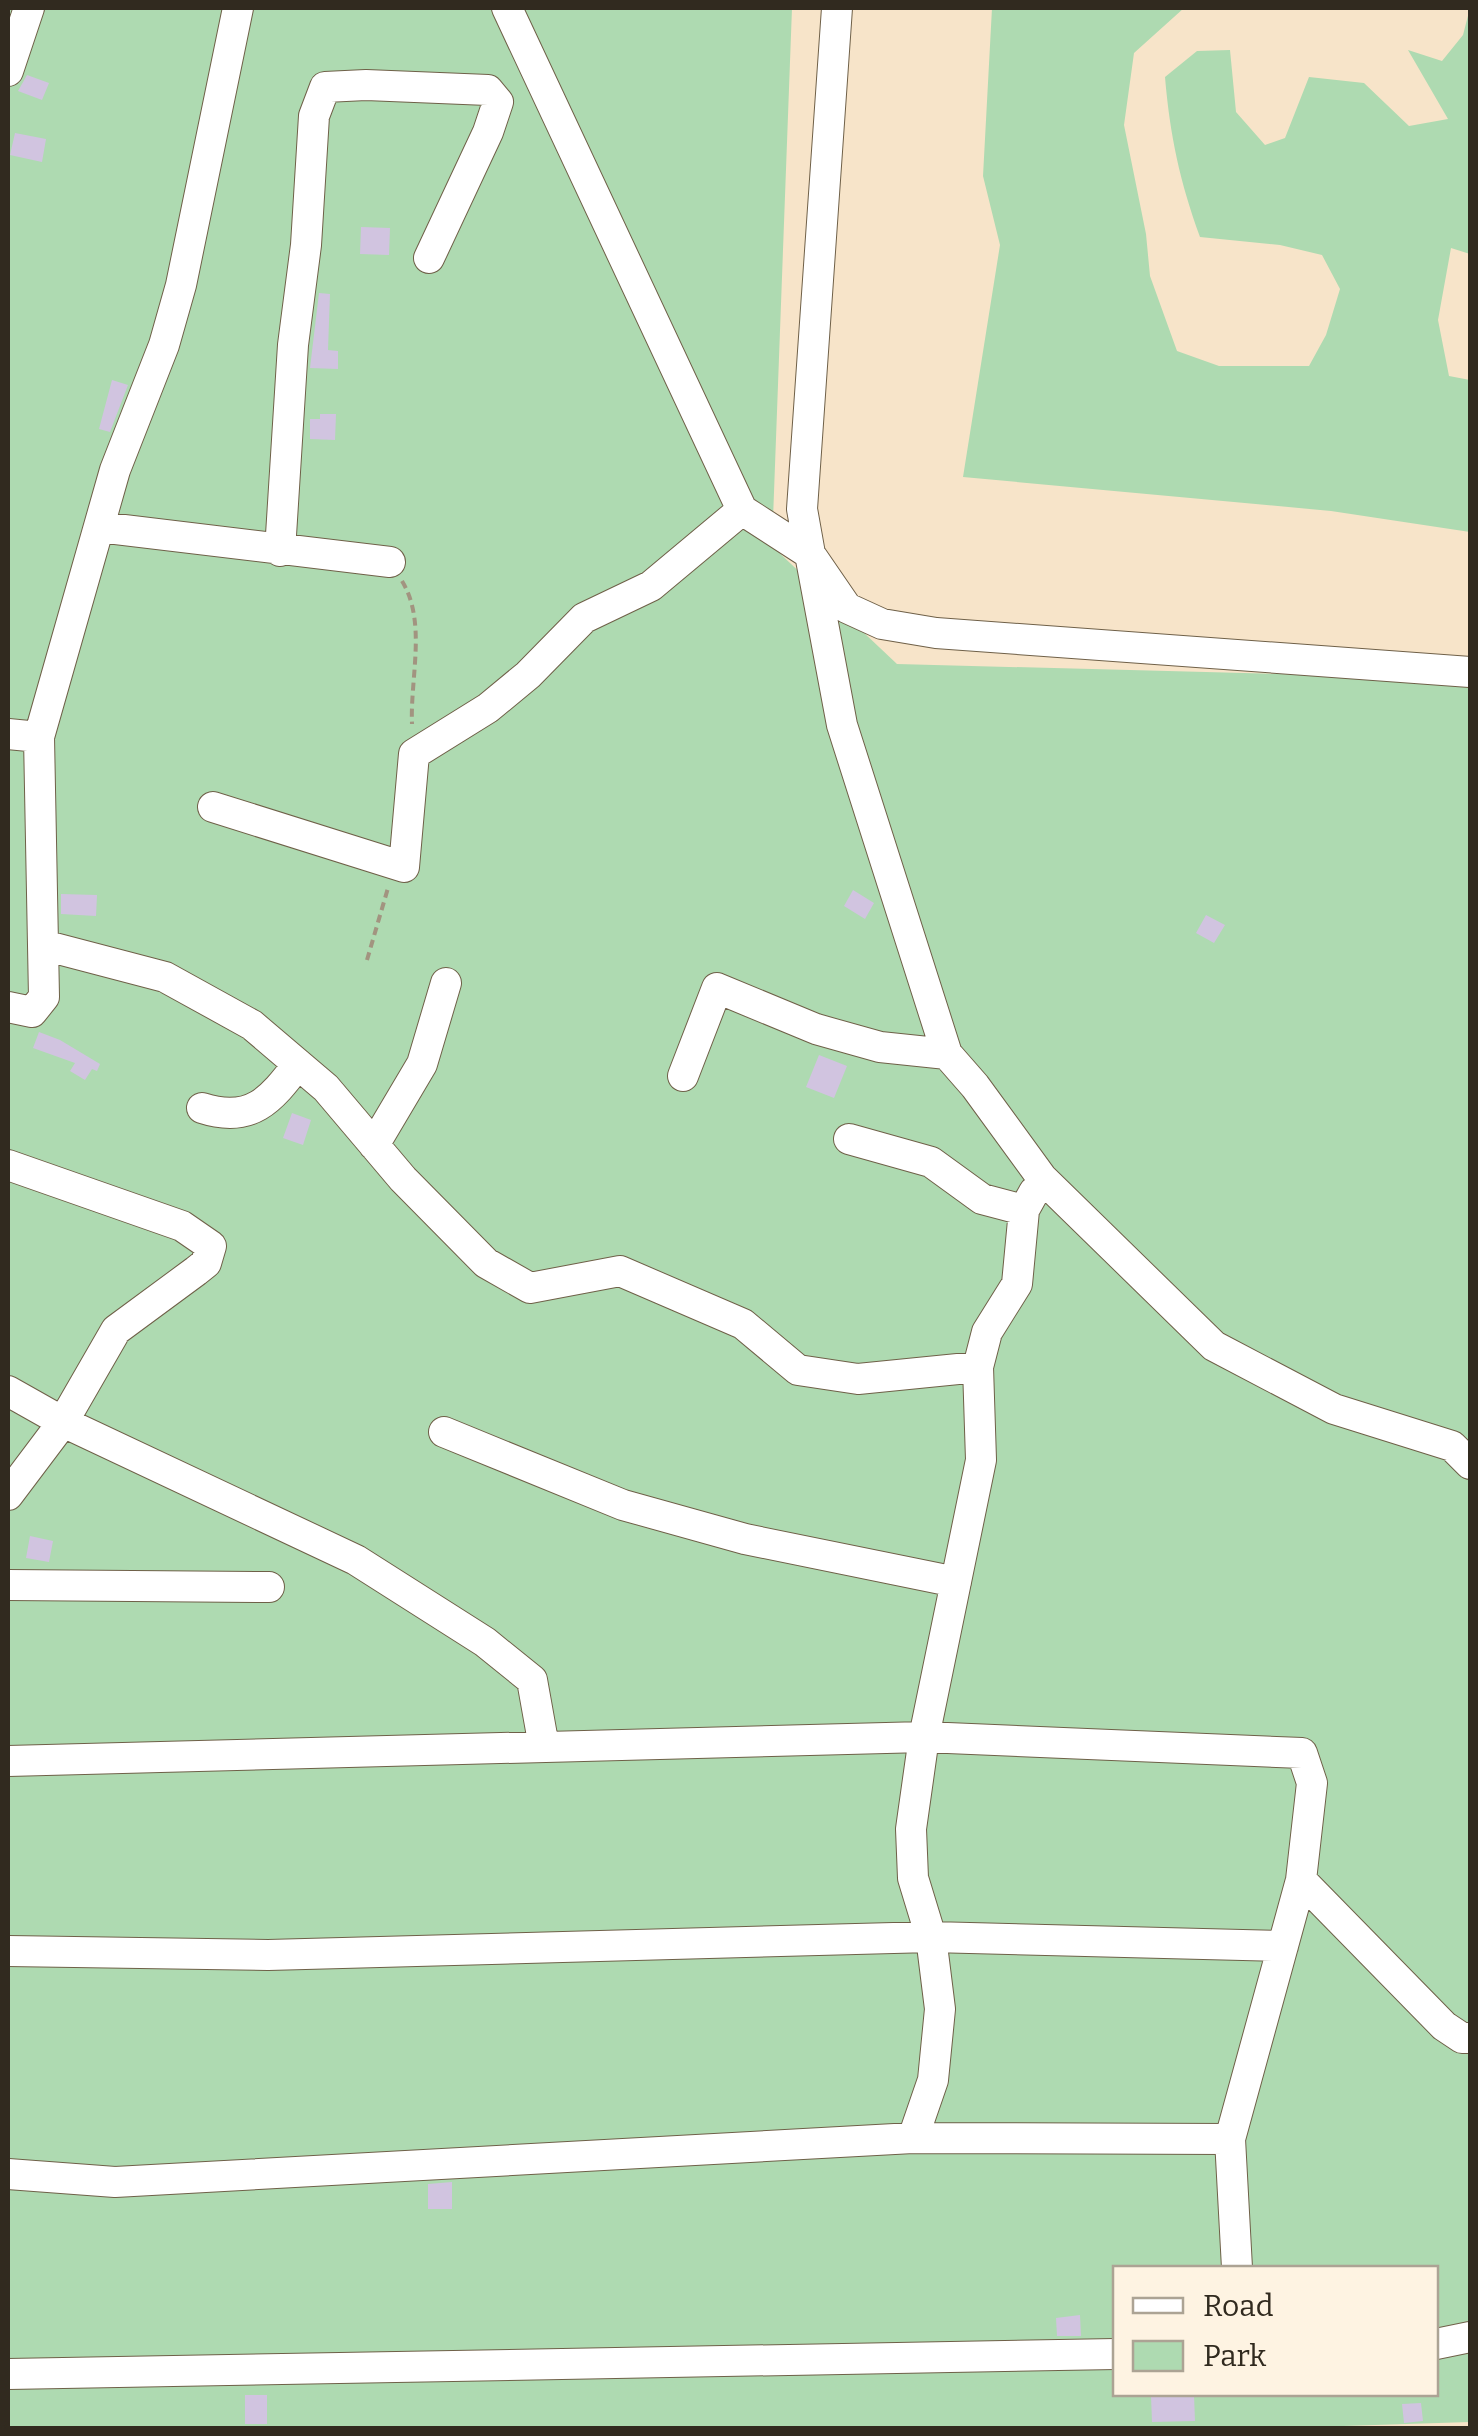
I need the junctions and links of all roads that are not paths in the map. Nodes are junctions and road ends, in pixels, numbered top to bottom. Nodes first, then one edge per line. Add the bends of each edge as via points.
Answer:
1 (29, 8) edge
2 (238, 8) edge
3 (507, 8) edge
4 (837, 8) edge
5 (8, 71) edge
6 (429, 258) dead end
7 (742, 510) junction
8 (99, 527) junction
9 (280, 551) junction
10 (810, 554) junction
11 (390, 562) road end
12 (1470, 672) edge
13 (8, 734) edge
14 (38, 737) junction
15 (213, 807) dead end
16 (43, 945) junction
17 (446, 983) dead end
18 (8, 1007) edge
19 (947, 1054) junction
20 (298, 1064) junction
21 (684, 1076) dead end
22 (202, 1108) dead end
23 (849, 1139) dead end
24 (374, 1145) junction
25 (8, 1166) edge
26 (1042, 1178) junction
27 (1024, 1210) junction
28 (978, 1367) junction
29 (8, 1391) edge
30 (63, 1422) junction
31 (444, 1432) dead end
32 (1470, 1464) edge
33 (8, 1495) edge
34 (956, 1582) junction
35 (8, 1585) edge
36 (269, 1586) dead end
37 (924, 1737) junction
38 (544, 1747) junction
39 (8, 1760) edge
40 (1301, 1880) junction
41 (931, 1938) junction
42 (1283, 1946) junction
43 (8, 1951) edge
44 (1470, 2038) edge
45 (913, 2138) junction
46 (1230, 2140) junction
47 (8, 2174) edge
48 (1236, 2266) edge
49 (1470, 2337) edge
50 (1438, 2344) edge
51 (1113, 2354) edge
52 (8, 2374) edge

1 - 5 lane
2 - 8 lane via 164,345
3 - 7 lane
4 - 10 lane via 802,508
6 - 9 lane via 498,102 488,90 324,87 314,116
7 - 10 lane
7 - 15 lane via 650,586 584,618 488,708 414,754 404,867
8 - 9 lane
8 - 14 lane
9 - 11 lane
10 - 12 lane via 847,608 882,624
10 - 19 lane via 842,725
13 - 14 lane
14 - 16 lane
16 - 18 lane via 44,997 32,1012
16 - 20 lane via 165,977 252,1025
17 - 24 lane via 422,1064
19 - 21 lane via 816,1029 717,988
19 - 26 lane
20 - 22 lane via 271,1100 244,1111
20 - 24 lane
23 - 27 lane via 931,1162 982,1199
24 - 28 lane via 486,1263 530,1288 620,1271 742,1324 798,1370 858,1379
25 - 30 lane via 182,1226 211,1246 206,1263 116,1330
26 - 27 lane
26 - 32 lane via 1214,1346 1334,1409 1452,1446
27 - 28 lane via 1018,1284 987,1332
28 - 34 lane via 980,1460
29 - 30 lane
30 - 33 lane
30 - 38 lane via 356,1560 486,1642 532,1680
31 - 34 lane via 622,1505 744,1539
34 - 37 lane
35 - 36 lane
37 - 38 lane
37 - 40 lane via 1302,1753 1312,1783
37 - 41 lane via 911,1829 914,1878
38 - 39 lane
40 - 42 lane
40 - 44 lane via 1444,2026
41 - 42 lane
41 - 43 lane via 268,1955
41 - 45 lane via 940,2009 933,2080
42 - 46 lane
45 - 46 lane
45 - 47 lane via 115,2182
46 - 48 lane
49 - 50 lane
51 - 52 lane

